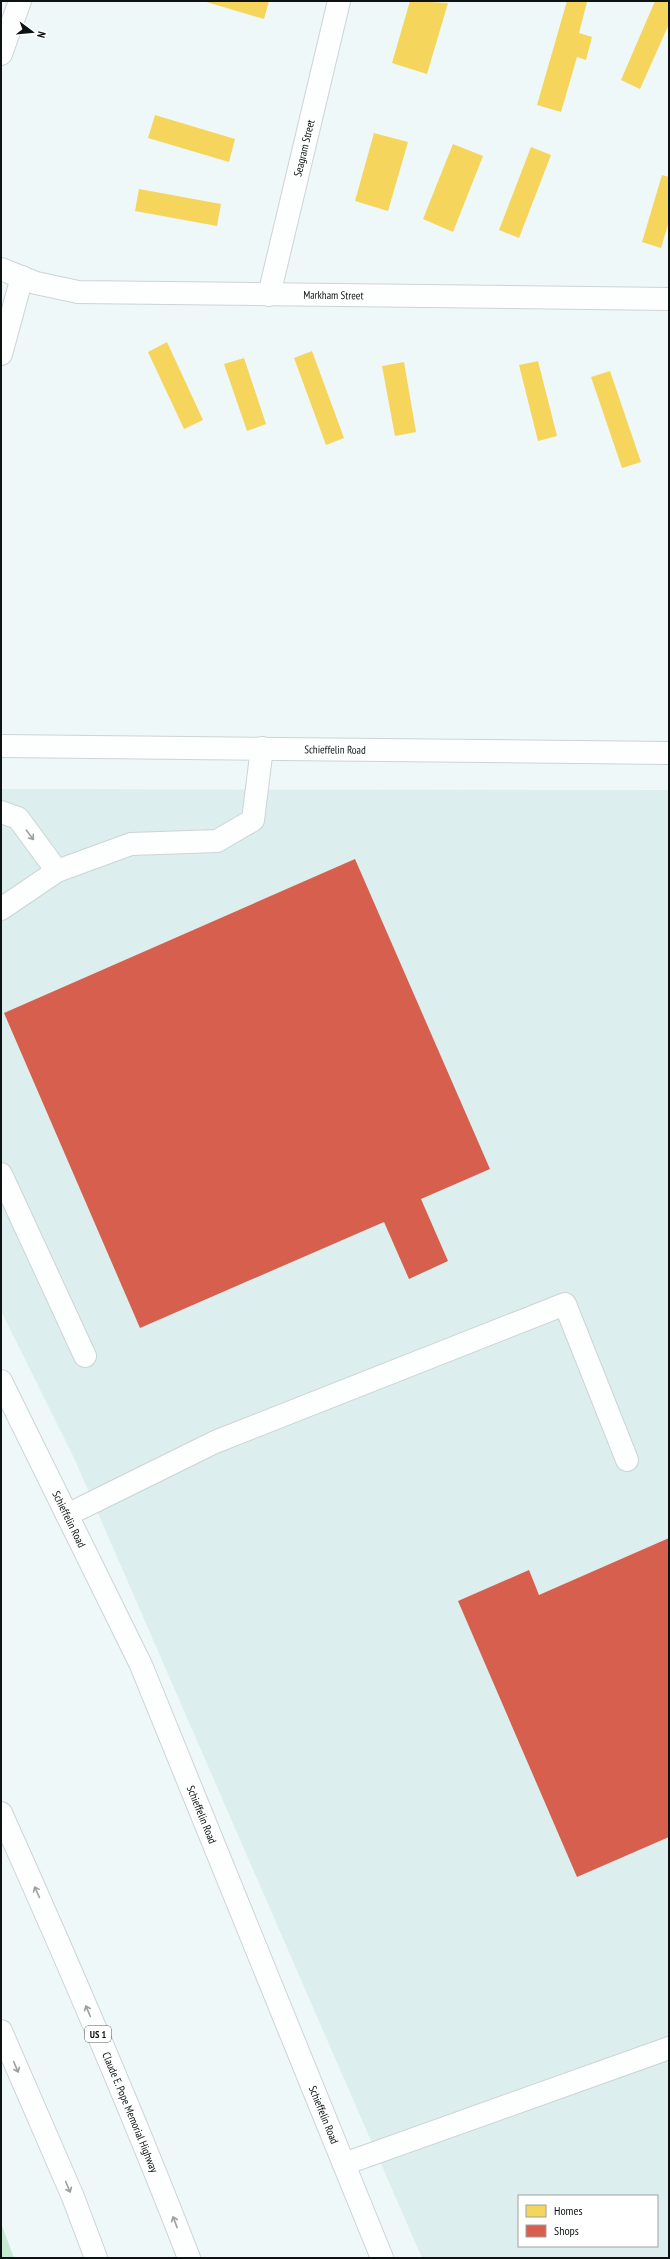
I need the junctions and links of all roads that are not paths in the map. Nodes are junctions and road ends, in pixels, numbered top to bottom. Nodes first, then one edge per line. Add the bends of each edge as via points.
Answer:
1 (20, 1) edge
2 (339, 1) edge
3 (1, 54) edge
4 (1, 269) edge
5 (22, 277) junction
6 (269, 295) junction
7 (669, 299) edge
8 (1, 354) edge
9 (1, 746) edge
10 (262, 748) junction
11 (669, 753) edge
12 (1, 812) edge
13 (57, 871) junction
14 (1, 909) edge
15 (1, 1174) edge
16 (85, 1356) dead end
17 (1, 1381) edge
18 (627, 1460) dead end
19 (67, 1515) junction
20 (1, 1813) edge
21 (1, 2031) edge
22 (669, 2049) edge
23 (344, 2164) junction
24 (96, 2258) edge
25 (189, 2258) edge
26 (382, 2258) edge

1 - 3 main road
2 - 6 main road, Seagram Street
4 - 5 main road, Markham Street
5 - 6 main road, Markham Street via 36,283 78,292
5 - 8 main road
6 - 7 main road, Markham Street
9 - 10 main road, Schieffelin Road
10 - 11 main road, Schieffelin Road
10 - 13 main road via 253,820 217,841 131,844
12 -> 13 main road via 18,818
13 - 14 main road
15 - 16 main road
17 - 19 main road, Schieffelin Road
18 - 19 main road via 565,1304 215,1442
19 - 23 main road, Schieffelin Road via 141,1665
25 -> 20 main road, Claude E. Pope Memorial Highway / US 1 via 152,2161
21 -> 24 main road via 73,2197
22 - 23 main road
23 - 26 main road, Schieffelin Road

